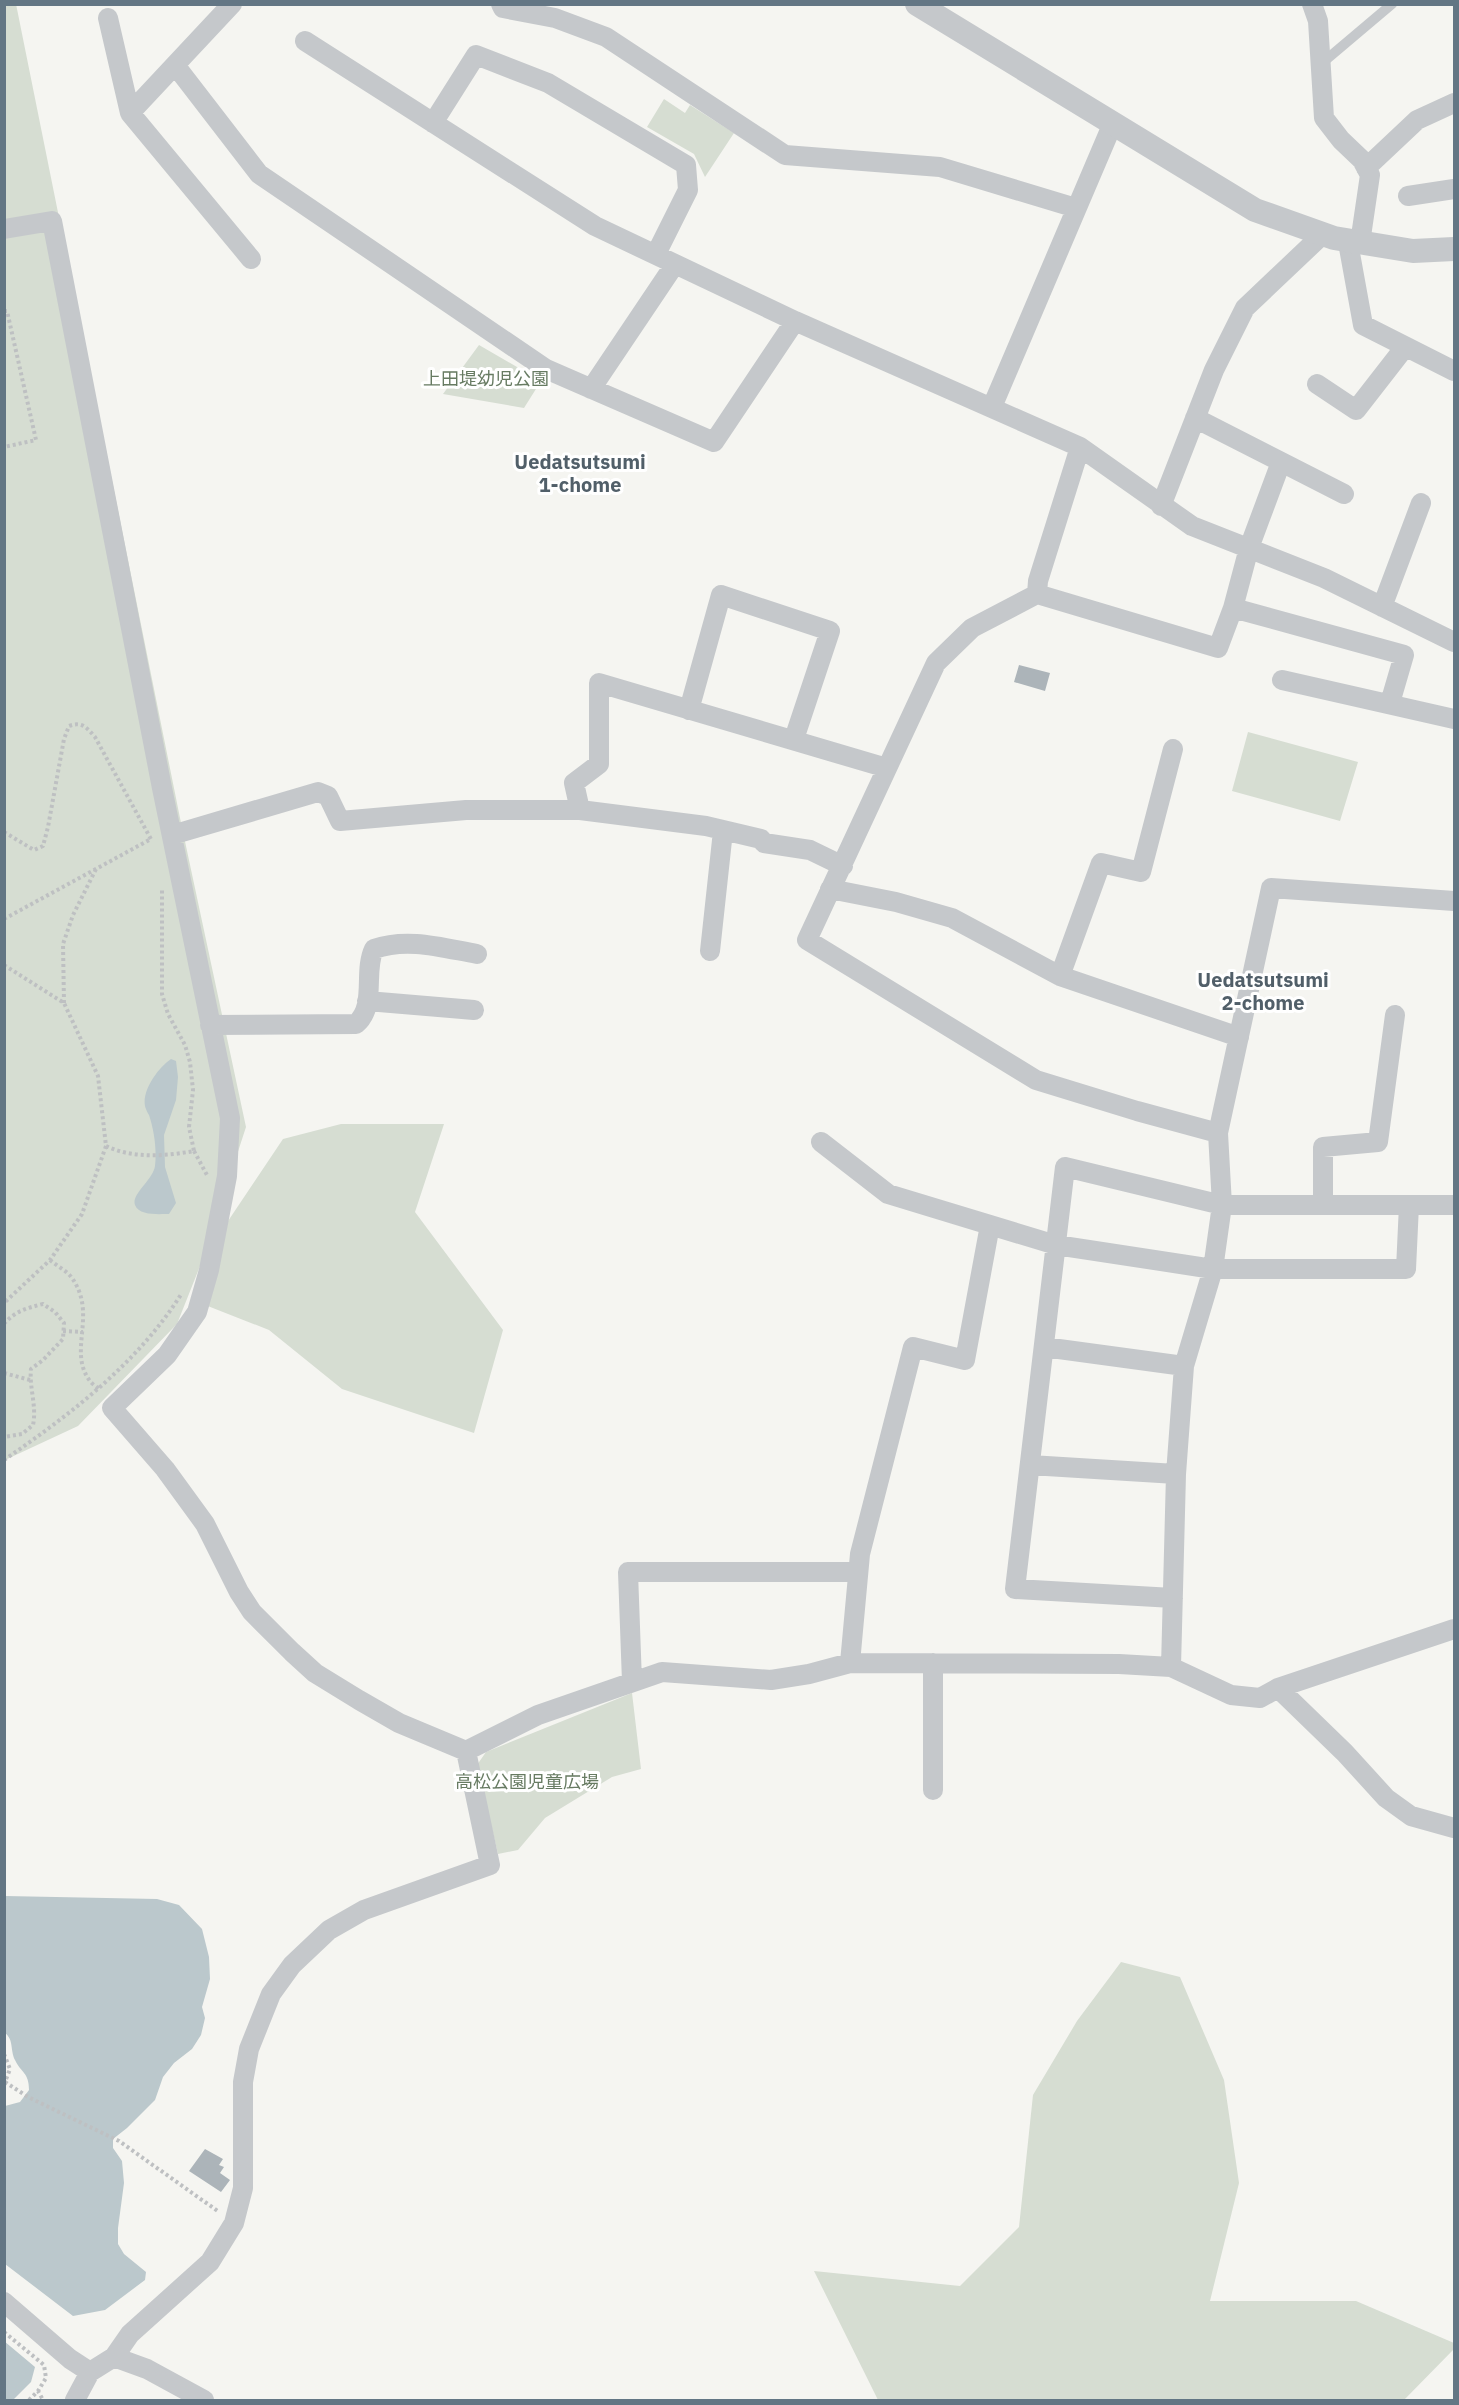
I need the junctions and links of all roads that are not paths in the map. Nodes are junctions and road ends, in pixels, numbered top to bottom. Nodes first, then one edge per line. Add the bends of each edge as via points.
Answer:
1 (232, 4) edge
2 (501, 4) edge
3 (917, 4) edge
4 (1392, 4) edge
5 (1310, 5) edge
6 (108, 18) dead end
7 (305, 40) dead end
8 (1321, 64) junction
9 (175, 65) junction
10 (1455, 103) edge
11 (130, 113) junction
12 (433, 123) junction
13 (1113, 123) junction
14 (1366, 168) junction
15 (1455, 189) edge
16 (1408, 196) dead end
17 (1076, 208) junction
18 (4, 230) edge
19 (1323, 234) junction
20 (1354, 245) junction
21 (1455, 249) edge
22 (656, 254) junction
23 (251, 260) dead end
24 (675, 264) junction
25 (795, 321) junction
26 (1405, 347) junction
27 (1455, 371) edge
28 (1317, 384) dead end
29 (591, 389) junction
30 (992, 407) junction
31 (1195, 418) junction
32 (1080, 447) junction
33 (1281, 462) junction
34 (1344, 494) dead end
35 (1421, 503) dead end
36 (1161, 506) junction
37 (1249, 548) junction
38 (1036, 594) junction
39 (1382, 607) junction
40 (1233, 608) junction
41 (1418, 624) junction
42 (1455, 642) edge
43 (1404, 656) junction
44 (1282, 680) dead end
45 (1390, 703) junction
46 (690, 710) junction
47 (1455, 719) edge
48 (794, 739) junction
49 (1173, 749) dead end
50 (887, 768) junction
51 (580, 810) junction
52 (723, 831) junction
53 (164, 836) junction
54 (843, 866) junction
55 (830, 889) junction
56 (1455, 901) edge
57 (710, 951) dead end
58 (477, 954) dead end
59 (1060, 976) junction
60 (367, 1001) junction
61 (474, 1010) dead end
62 (1395, 1015) dead end
63 (210, 1025) junction
64 (1239, 1037) junction
65 (1218, 1134) junction
66 (821, 1142) dead end
67 (1323, 1204) junction
68 (1222, 1205) junction
69 (1409, 1205) junction
70 (1455, 1205) edge
71 (990, 1225) junction
72 (1056, 1245) junction
73 (1213, 1269) junction
74 (1044, 1347) junction
75 (1184, 1366) junction
76 (1030, 1465) junction
77 (1176, 1473) junction
78 (858, 1572) junction
79 (1173, 1598) junction
80 (1455, 1629) edge
81 (850, 1663) junction
82 (933, 1663) junction
83 (1171, 1666) junction
84 (632, 1682) junction
85 (1278, 1688) junction
86 (466, 1751) junction
87 (933, 1790) dead end
88 (1455, 1828) edge
89 (4, 2302) edge
90 (114, 2357) junction
91 (90, 2372) junction
92 (75, 2400) edge
93 (204, 2400) edge

1 - 9 street
2 - 17 street via 503,8 555,18 606,37 785,154 940,167
3 - 13 street
4 - 8 lane
5 - 8 street via 1318,21
6 - 11 street
7 - 12 street
8 - 14 street via 1324,118
9 - 11 street
9 - 29 street via 259,174 546,369
10 - 14 street via 1417,120
11 - 23 street
12 - 22 street via 595,226
12 - 22 street via 476,55 548,83 686,165 688,190
13 - 17 street
13 - 19 street via 1255,210
14 - 20 street via 1370,175
15 - 16 street
17 - 30 street
18 - 53 street via 52,220
19 - 20 street
19 - 31 street via 1245,308
20 - 21 street via 1413,251
20 - 26 street via 1363,324
22 - 24 street
24 - 25 street
24 - 29 street
25 - 29 street via 714,442
25 - 30 street
26 - 27 street
26 - 28 street via 1356,410
30 - 32 street
31 - 33 street
31 - 36 street
32 - 36 street
32 - 38 street
33 - 34 street
33 - 37 street
35 - 39 street
36 - 37 street via 1192,526
37 - 39 street
37 - 40 street
38 - 40 street via 1218,648
38 - 50 street via 972,628 936,663
39 - 41 street
40 - 43 street
41 - 42 street
41 - 43 street
43 - 45 street
44 - 45 street
45 - 47 street
46 - 48 street
46 - 48 street via 721,595 830,631
46 - 51 street via 599,683 599,764 574,783
48 - 50 street
49 - 59 street via 1141,872 1101,863
50 - 54 street
51 - 52 street
51 - 53 street via 466,810 340,821 328,796 318,792
52 - 54 street via 810,850
52 - 57 street
53 - 63 street
54 - 55 street
55 - 59 street via 952,918
55 - 65 street via 807,940 1036,1080
56 - 64 street via 1271,888
58 - 60 street via 406,943 374,949
59 - 64 street
60 - 61 street
60 - 63 street via 363,1018 356,1024
62 - 67 street via 1378,1142 1323,1147
63 - 86 street via 230,1118 227,1176 209,1270 197,1312 167,1355 112,1408 165,1469 205,1524 252,1612 292,1652 315,1673 399,1723
64 - 65 street
65 - 68 street
66 - 71 street via 888,1194
67 - 68 street
67 - 69 street
68 - 72 street via 1065,1167
68 - 73 street
69 - 70 street
69 - 73 street via 1406,1269
71 - 72 street
71 - 78 street via 965,1360 913,1347
72 - 73 street
72 - 74 street
73 - 75 street
74 - 75 street
74 - 76 street
75 - 77 street
76 - 77 street
76 - 79 street via 1015,1589
77 - 79 street
78 - 81 street
78 - 84 street via 628,1572
79 - 83 street
80 - 85 street
81 - 82 street
81 - 84 street via 771,1680 662,1672
82 - 83 street
82 - 87 street
83 - 85 street via 1231,1695 1260,1698
84 - 86 street via 538,1715
85 - 88 street via 1386,1798 1411,1816
86 - 90 street via 490,1865 364,1910 317,1940 285,1974 271,1994 249,2049 243,2082 243,2188 234,2223 210,2262 130,2334
89 - 91 street
90 - 91 street
90 - 93 street via 147,2369
91 - 92 street

